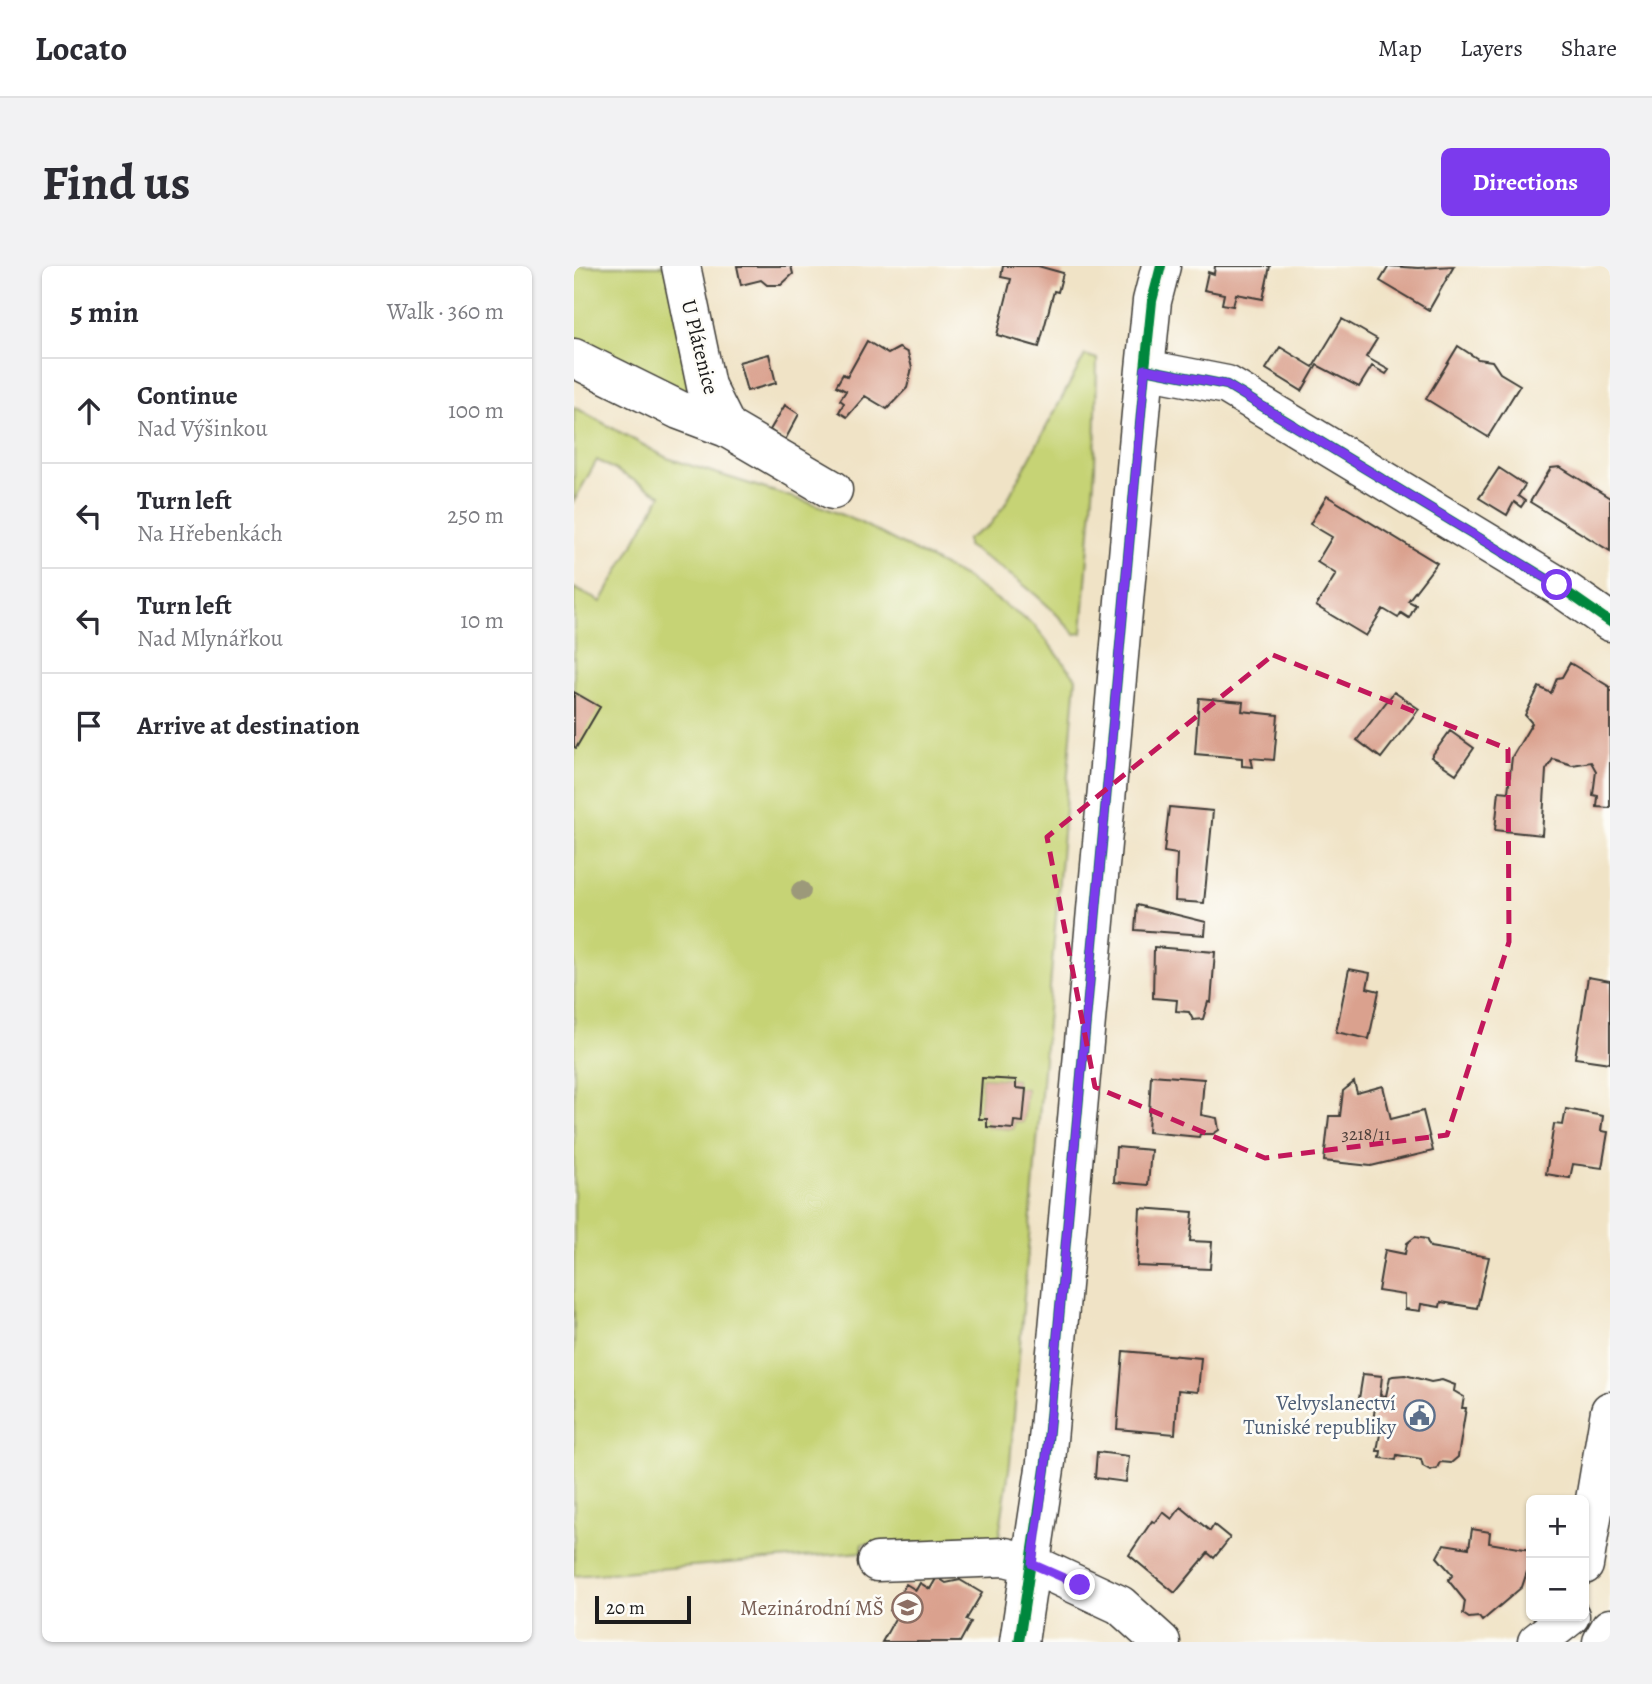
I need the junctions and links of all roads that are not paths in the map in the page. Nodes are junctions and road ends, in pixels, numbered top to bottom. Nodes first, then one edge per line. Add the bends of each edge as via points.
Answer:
1 (681, 266) edge
2 (1155, 278) edge
3 (574, 358) edge
4 (1145, 369) junction
5 (727, 428) junction
6 (833, 490) dead end
7 (1610, 622) edge
8 (1610, 1411) edge
9 (1585, 1558) edge
10 (877, 1562) dead end
11 (1032, 1564) junction
12 (1564, 1621) edge
13 (1570, 1621) edge
14 (1610, 1628) edge
15 (1019, 1642) edge
16 (1161, 1642) edge
17 (1537, 1642) edge
18 (1572, 1642) edge
19 (1602, 1642) edge

1 - 5 street, U Plátenice via 706,386
2 - 4 street
3 - 5 street via 679,410
4 - 7 street via 1227,385 1557,585
4 - 11 street via 1046,1462
5 - 6 street
8 - 9 street
10 - 11 street via 1005,1557
11 - 15 street
11 - 16 street via 1120,1605
12 - 17 street
13 - 18 street
14 - 19 street

